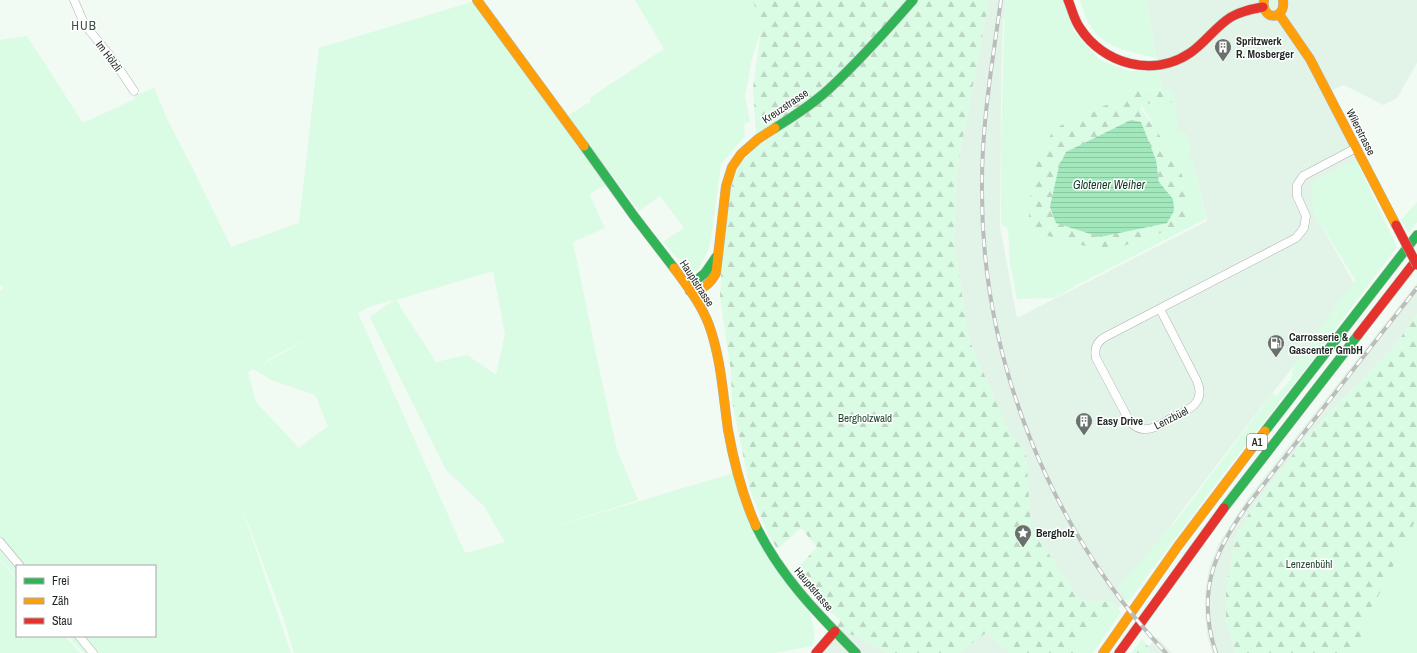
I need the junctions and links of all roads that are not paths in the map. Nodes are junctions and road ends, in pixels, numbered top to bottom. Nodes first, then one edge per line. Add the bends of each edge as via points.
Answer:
1 (74, 0) edge
2 (478, 0) edge
3 (912, 0) edge
4 (1068, 0) edge
5 (1284, 0) edge
6 (1263, 3) edge
7 (1279, 14) junction
8 (134, 91) dead end
9 (1356, 148) junction
10 (1417, 235) edge
11 (1417, 259) edge
12 (1417, 265) edge
13 (690, 291) junction
14 (1160, 309) junction
15 (0, 542) edge
16 (19, 565) edge
17 (835, 631) junction
18 (80, 637) edge
19 (93, 653) edge
20 (816, 653) edge
21 (856, 653) edge
22 (1103, 653) edge
23 (1120, 653) edge

1 - 8 street, Im Hölzli via 83,21
2 - 13 main road, Hauptstrasse
3 - 13 main road, Kreuzstrasse via 878,41 829,89 741,154 732,167 726,186 718,254 708,269 692,284
4 - 6 main road via 1081,30 1102,52 1120,61 1147,66 1170,63 1184,57 1231,17
5 - 7 main road via 1283,10
6 - 7 main road via 1267,14
7 - 9 main road, Wilerstrasse via 1310,59
9 - 12 main road, Wilerstrasse, bridge
9 - 14 street, Lenzbüel via 1303,176 1297,185 1297,196 1306,216 1304,228 1296,238
10 - 22 main road, A1 via 1206,508
11 - 23 main road, A1 via 1219,515
13 - 17 main road, Hauptstrasse via 707,321 712,339 737,472 751,515 779,565 808,603
14 - 14 street, Lenzbüel via 1102,339 1095,351 1096,358 1128,419 1136,427 1143,429 1154,427 1193,407 1200,394 1198,382
15 - 16 street
17 - 20 main road
17 - 21 main road, Hauptstrasse
18 - 19 street

